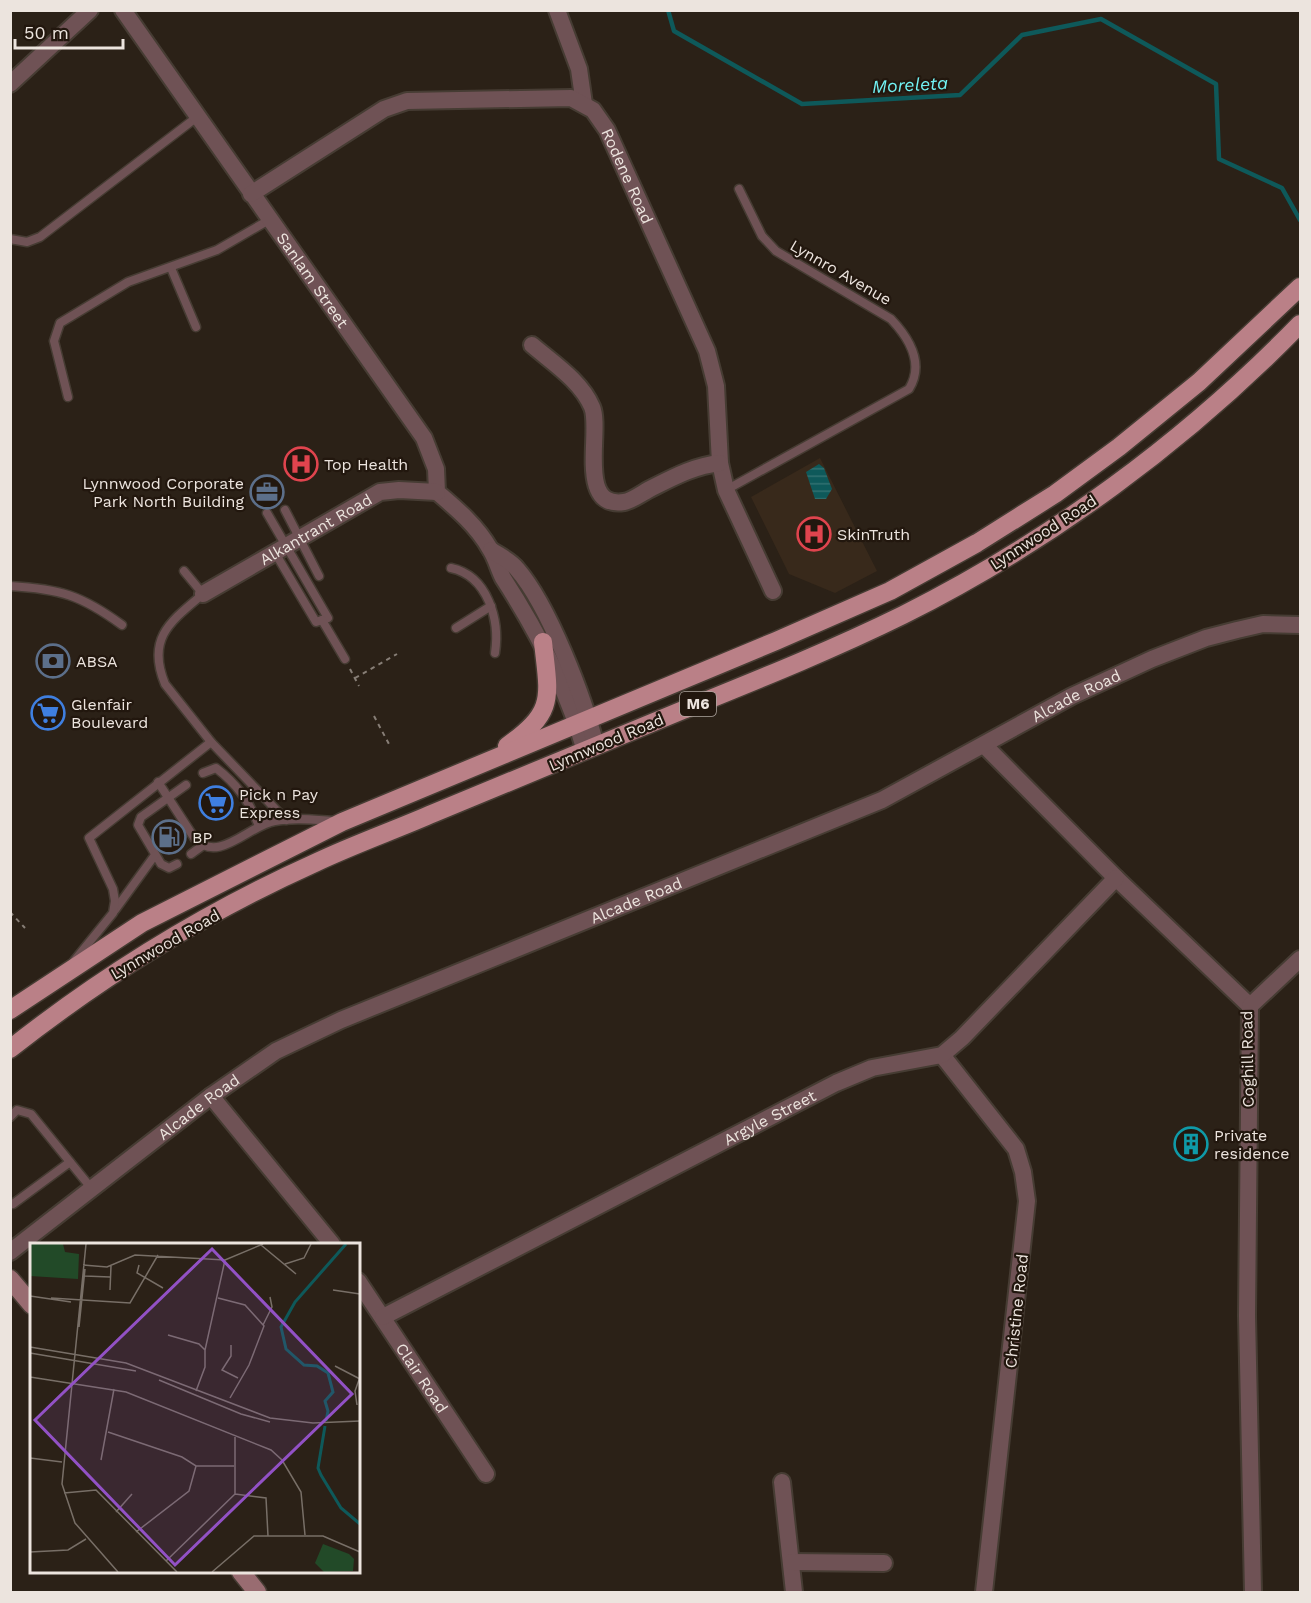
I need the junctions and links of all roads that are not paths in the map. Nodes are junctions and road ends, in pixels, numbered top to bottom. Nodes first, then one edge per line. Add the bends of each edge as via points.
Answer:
1 (90, 10) edge
2 (123, 10) edge
3 (557, 10) edge
4 (10, 84) edge
5 (584, 104) junction
6 (197, 117) junction
7 (738, 189) dead end
8 (251, 194) junction
9 (269, 220) junction
10 (10, 239) edge
11 (171, 268) junction
12 (1300, 287) edge
13 (1300, 324) edge
14 (196, 327) dead end
15 (532, 345) dead end
16 (69, 397) dead end
17 (720, 463) junction
18 (726, 490) junction
19 (437, 492) junction
20 (285, 510) dead end
21 (267, 513) dead end
22 (287, 544) junction
23 (491, 550) junction
24 (451, 568) dead end
25 (184, 571) dead end
26 (319, 576) dead end
27 (309, 582) junction
28 (10, 585) edge
29 (296, 589) junction
30 (773, 591) dead end
31 (203, 594) junction
32 (491, 606) junction
33 (322, 620) junction
34 (122, 625) dead end
35 (1300, 625) edge
36 (456, 628) dead end
37 (543, 642) junction
38 (495, 653) dead end
39 (345, 659) road end
40 (583, 721) junction
41 (211, 742) junction
42 (984, 745) junction
43 (590, 748) junction
44 (483, 762) junction
45 (203, 773) dead end
46 (158, 782) junction
47 (186, 785) dead end
48 (168, 798) junction
49 (286, 820) junction
50 (342, 822) junction
51 (259, 826) junction
52 (202, 846) junction
53 (191, 854) dead end
54 (155, 855) junction
55 (177, 864) dead end
56 (1116, 878) junction
57 (113, 913) junction
58 (1300, 959) edge
59 (66, 971) junction
60 (1250, 1006) junction
61 (10, 1010) edge
62 (10, 1048) edge
63 (942, 1055) junction
64 (211, 1096) junction
65 (10, 1117) edge
66 (69, 1162) junction
67 (92, 1189) junction
68 (13, 1204) dead end
69 (330, 1243) edge
70 (10, 1252) edge
71 (10, 1280) edge
72 (360, 1284) edge
73 (30, 1303) edge
74 (383, 1317) junction
75 (486, 1474) dead end
76 (782, 1482) dead end
77 (792, 1562) junction
78 (884, 1563) dead end
79 (242, 1573) edge
80 (257, 1593) edge
81 (794, 1593) edge
82 (984, 1593) edge
83 (1253, 1593) edge

1 - 4 street
2 - 6 street, Sanlam Street
3 - 5 street via 579,69
5 - 8 street via 571,98 407,101 384,109
5 - 17 street, Rodene Road via 607,130 707,351 716,386
6 - 8 street, Sanlam Street
6 - 10 lane via 40,237 27,242
7 - 18 lane, Lynnro Avenue via 762,236 776,251 891,318 914,352 917,372 909,389
8 - 9 street, Sanlam Street
9 - 11 lane via 217,250
9 - 19 street, Sanlam Street via 424,438 436,469
11 - 14 lane
11 - 16 lane via 128,282 60,323 54,341
12 - 40 main road, Lynnwood Road / M6 via 1199,382 1119,447 1055,494 976,543 890,591
13 - 43 main road, Lynnwood Road / M6 via 1248,375 1135,469 995,564 904,614 802,661
15 - 17 street via 578,386 590,403 596,426 592,472 599,492 609,499 625,502 697,466
17 - 18 street, Rodene Road
18 - 30 street, Rodene Road
19 - 22 street, Alkantrant Road via 380,492
19 - 23 street via 470,522
20 - 22 lane
21 - 22 lane
22 - 26 lane
22 - 27 lane
22 - 29 lane
22 - 31 street, Alkantrant Road
23 - 37 street via 498,570
23 - 40 street via 518,569 545,612
24 - 32 lane via 472,577
25 - 31 lane
27 - 29 lane
27 - 33 lane
28 - 34 lane via 52,588 93,604
29 - 33 lane
31 - 41 lane via 172,621 159,642 158,652 165,684
32 - 36 lane
32 - 38 lane via 497,623
33 - 39 lane
35 - 42 street, Alcade Road via 1263,624 1206,638 1072,696
37 - 40 street
37 - 44 main road via 549,687 539,720
40 - 43 street
40 - 44 main road, Lynnwood Road / M6
41 - 46 lane
41 - 49 lane
42 - 56 street, Coghill Road
42 - 64 street, Alcade Road via 882,800 341,1020 276,1051
43 - 62 main road, Lynnwood Road / M6 via 316,862 234,903 71,1001
44 - 50 main road, Lynnwood Road / M6
45 - 51 lane via 216,768 232,780 249,801
46 - 48 lane
46 - 57 lane via 89,838 113,889
47 - 48 lane
48 - 52 lane
48 - 54 lane via 141,817 138,825
49 - 50 lane
49 - 51 lane
50 - 59 main road, Lynnwood Road / M6 via 142,922
51 - 52 lane via 234,842
52 - 53 lane
54 - 55 lane via 164,868
54 - 57 lane
56 - 60 street, Coghill Road
56 - 63 street
57 - 59 lane
58 - 60 street
59 - 61 main road, Lynnwood Road / M6
60 - 83 street, Coghill Road via 1247,1316
63 - 74 street, Argyle Street via 872,1068 836,1083
63 - 82 street, Christine Road via 1016,1149 1027,1201
64 - 67 street, Alcade Road
64 - 69 street
65 - 66 lane via 16,1110 32,1114
66 - 67 lane
66 - 68 lane
67 - 70 street, Alcade Road
71 - 73 street
72 - 74 street, Clair Road
74 - 75 street, Clair Road
76 - 77 street
77 - 78 street
77 - 81 street
79 - 80 street

